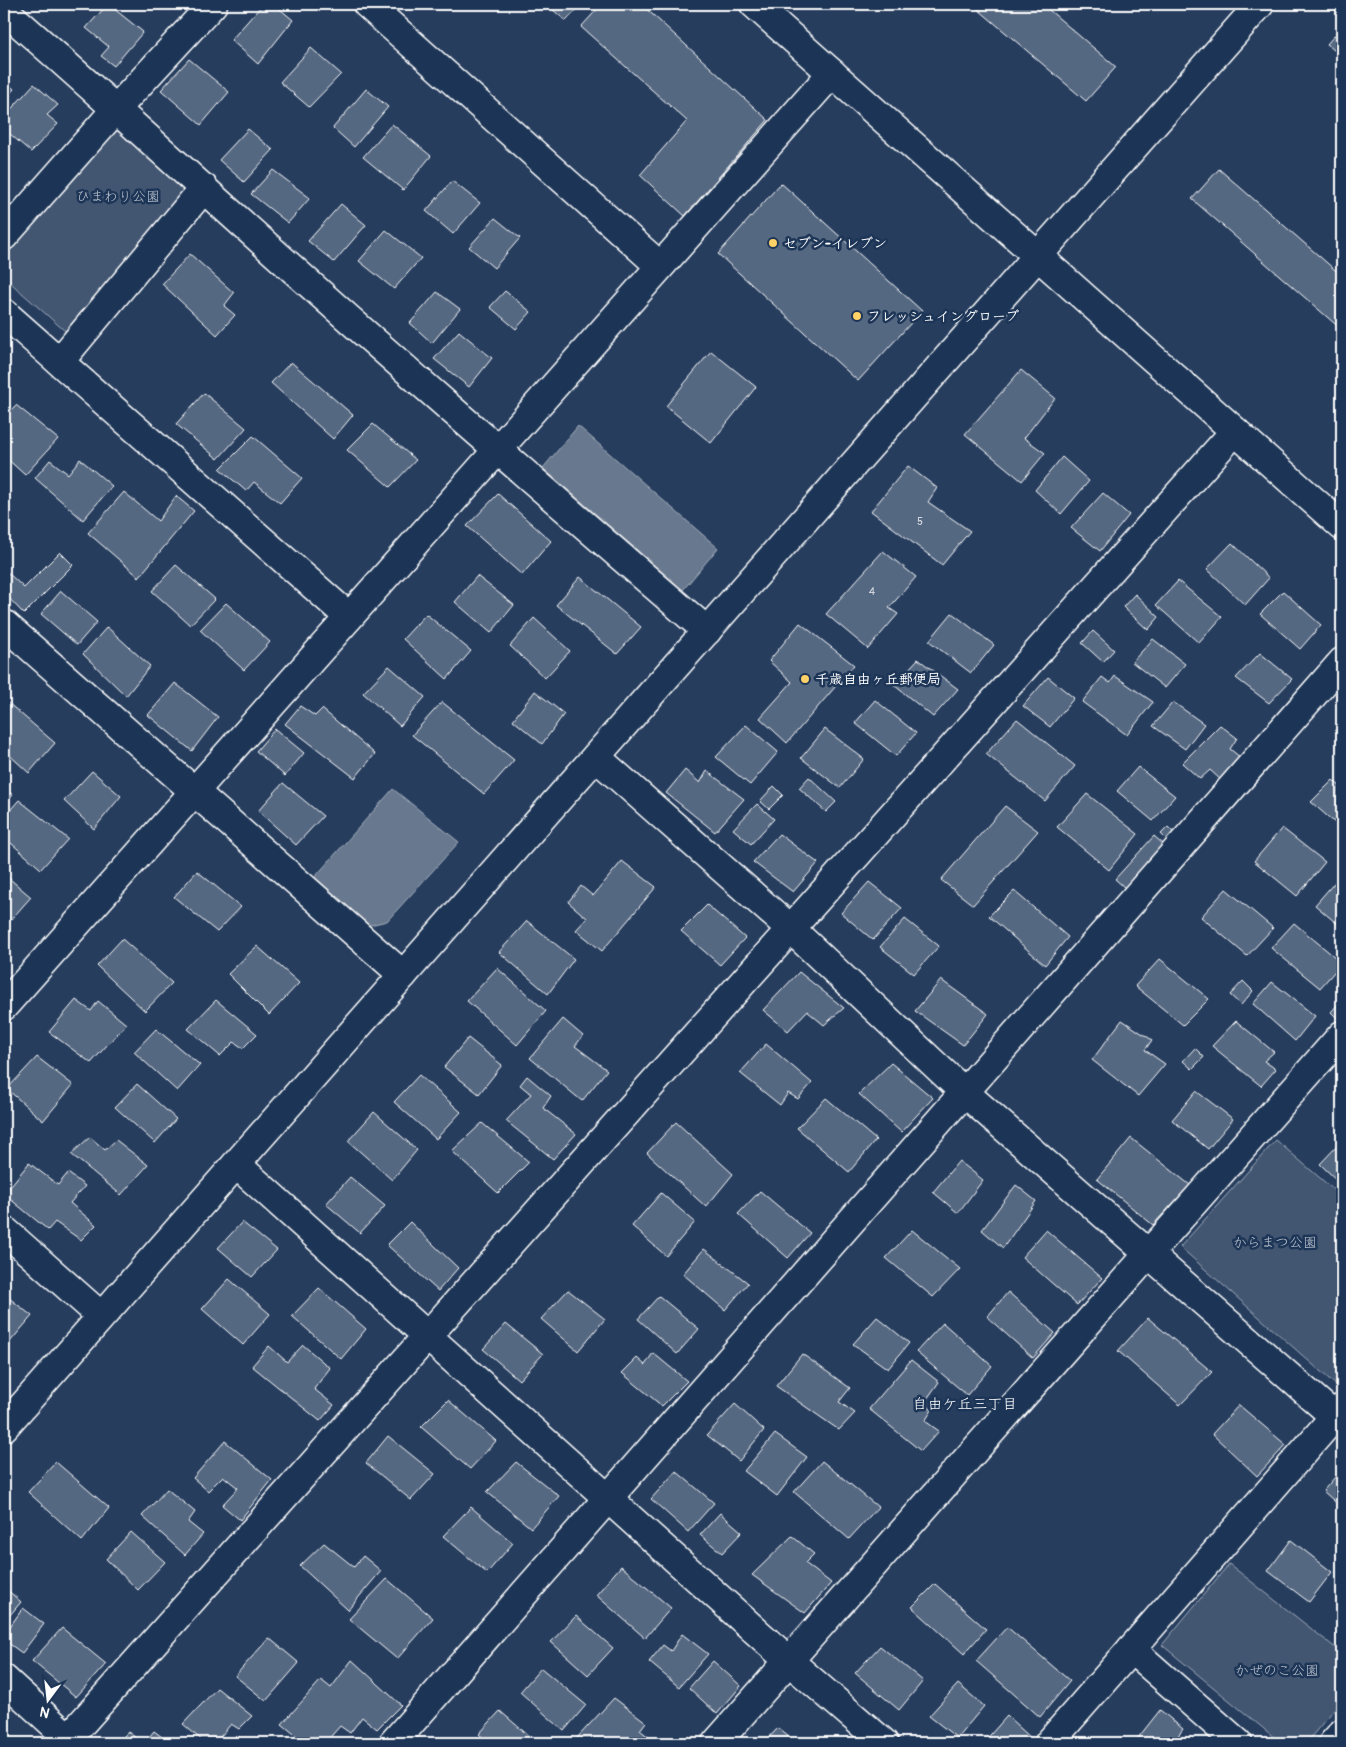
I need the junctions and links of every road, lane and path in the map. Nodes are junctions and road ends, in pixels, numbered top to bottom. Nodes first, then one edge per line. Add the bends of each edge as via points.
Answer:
1 (213, 4) edge
2 (367, 4) edge
3 (754, 4) edge
4 (1260, 4) edge
5 (4, 10) edge
6 (832, 73) junction
7 (117, 108) junction
8 (204, 188) junction
9 (4, 236) edge
10 (1038, 256) junction
11 (660, 266) junction
12 (4, 313) edge
13 (60, 361) junction
14 (1236, 431) junction
15 (498, 450) junction
16 (1342, 526) edge
17 (349, 616) junction
18 (4, 624) edge
19 (707, 631) junction
20 (1342, 662) edge
21 (596, 757) junction
22 (194, 791) junction
23 (791, 929) junction
24 (403, 975) junction
25 (4, 1006) edge
26 (1342, 1035) edge
27 (964, 1092) junction
28 (236, 1164) junction
29 (4, 1230) edge
30 (1149, 1254) junction
31 (101, 1316) junction
32 (428, 1335) junction
33 (1338, 1412) edge
34 (4, 1427) edge
35 (609, 1498) junction
36 (1132, 1649) junction
37 (789, 1661) junction
38 (4, 1679) edge
39 (1342, 1733) edge
40 (69, 1742) edge
41 (393, 1743) edge
42 (716, 1743) edge
43 (884, 1743) edge
44 (1049, 1743) edge
45 (1238, 1743) edge
46 (1333, 1743) edge

1 - 7 street
2 - 11 street
3 - 6 street
4 - 10 street
5 - 7 street
6 - 10 street
6 - 11 street
7 - 8 street
7 - 9 street
8 - 13 street
8 - 15 street
10 - 14 street
10 - 19 street
11 - 15 street
12 - 13 street
13 - 17 street
14 - 16 street
14 - 23 street
15 - 17 street
15 - 19 street
17 - 22 street
18 - 22 street
19 - 21 street
20 - 27 street
21 - 23 street
21 - 24 street
22 - 24 street
22 - 25 street
23 - 27 street
23 - 32 street
24 - 28 street
26 - 30 street
27 - 30 street
27 - 35 street
28 - 31 street
28 - 32 street
29 - 31 street
30 - 33 street
30 - 37 street
31 - 34 street
32 - 35 street
32 - 40 street
33 - 36 street
35 - 37 street
35 - 41 street
36 - 44 street
36 - 45 street
37 - 42 street
37 - 43 street
38 - 40 street
39 - 46 street

